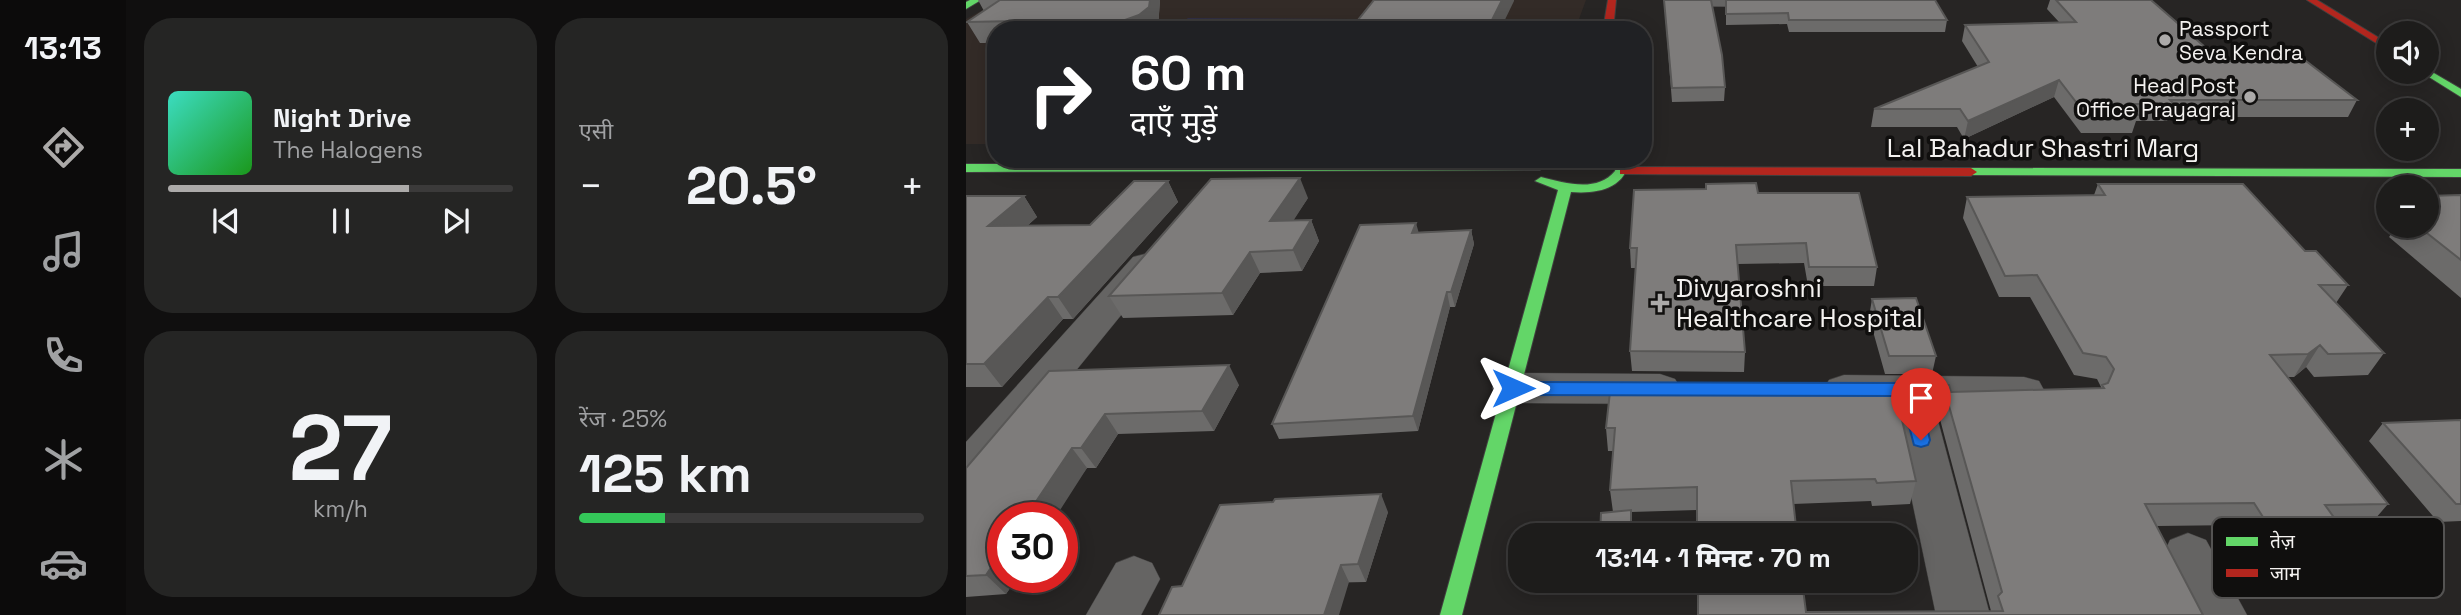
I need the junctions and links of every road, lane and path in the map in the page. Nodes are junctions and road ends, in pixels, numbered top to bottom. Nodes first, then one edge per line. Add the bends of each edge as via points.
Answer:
1 (977, 0) edge
2 (1612, 0) edge
3 (1675, 0) edge
4 (2311, 0) edge
5 (1796, 2) edge
6 (966, 6) edge
7 (1609, 21) edge
8 (2376, 40) edge
9 (2439, 80) edge
10 (2461, 94) edge
11 (1652, 165) edge
12 (966, 168) edge
13 (1227, 168) joint
14 (1537, 168) edge
15 (1623, 168) edge
16 (2461, 173) edge
17 (1565, 190) junction
18 (1200, 199) edge
19 (1164, 241) edge
20 (1513, 388) junction
21 (1703, 389) edge
22 (1812, 390) edge
23 (1909, 390) junction
24 (2054, 393) edge
25 (966, 473) edge
26 (2188, 555) dead end
27 (1451, 615) edge
28 (1963, 615) edge
29 (2220, 615) edge

1 - 6 street
2 - 7 street
3 - 5 street
4 - 8 street
9 - 10 street
11 - 16 street, Lal Bahadur Shastri Marg
12 - 13 street
13 - 18 street
14 - 17 street via 1542,182
15 - 17 street via 1618,178 1594,188
17 - 20 street
19 - 25 street
20 - 21 street
20 - 27 street
22 - 23 street
23 - 24 street
23 - 28 street
26 - 29 street

